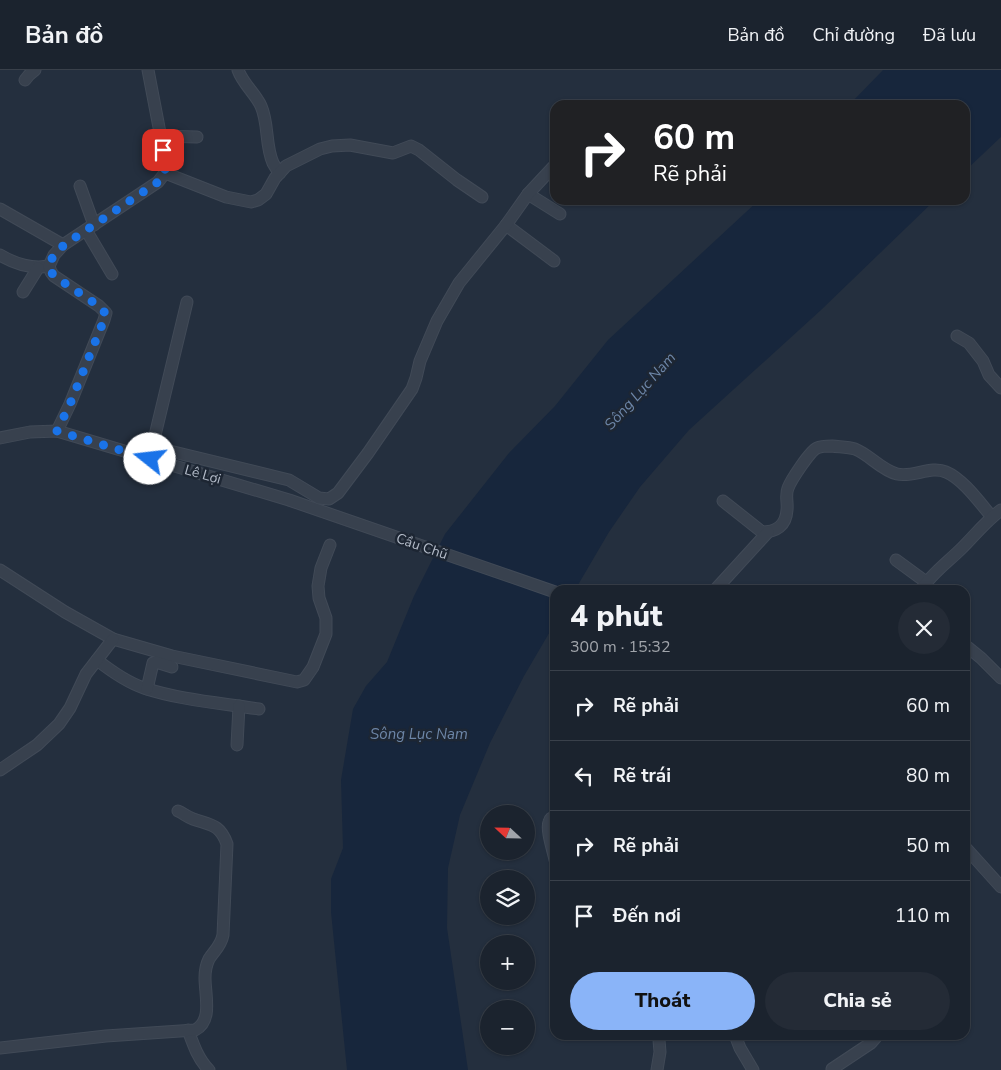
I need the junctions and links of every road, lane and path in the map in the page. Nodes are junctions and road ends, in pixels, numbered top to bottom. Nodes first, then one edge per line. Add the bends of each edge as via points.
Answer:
1 (36, 70) edge
2 (148, 70) edge
3 (238, 70) edge
4 (25, 80) dead end
5 (160, 136) junction
6 (197, 137) dead end
7 (550, 170) edge
8 (165, 173) junction
9 (280, 173) junction
10 (80, 186) dead end
11 (528, 194) junction
12 (482, 197) dead end
13 (0, 209) edge
14 (560, 214) dead end
15 (506, 225) junction
16 (90, 228) junction
17 (64, 245) junction
18 (0, 255) edge
19 (554, 261) dead end
20 (44, 267) junction
21 (112, 274) dead end
22 (23, 292) dead end
23 (187, 302) dead end
24 (957, 336) dead end
25 (1001, 388) edge
26 (57, 431) junction
27 (0, 438) edge
28 (152, 447) junction
29 (150, 459) junction
30 (289, 500) joint
31 (723, 501) dead end
32 (996, 514) edge
33 (768, 532) junction
34 (330, 545) dead end
35 (896, 560) dead end
36 (0, 570) edge
37 (720, 585) edge
38 (923, 585) edge
39 (925, 585) edge
40 (550, 590) edge
41 (113, 639) junction
42 (970, 649) edge
43 (97, 660) junction
44 (172, 667) dead end
45 (1001, 678) edge
46 (147, 689) junction
47 (239, 706) junction
48 (259, 709) dead end
49 (237, 745) dead end
50 (0, 770) edge
51 (178, 810) dead end
52 (550, 820) edge
53 (550, 839) edge
54 (970, 853) edge
55 (1001, 887) edge
56 (188, 1030) junction
57 (659, 1040) edge
58 (737, 1040) edge
59 (874, 1040) edge
60 (0, 1048) edge
61 (832, 1069) edge
62 (209, 1070) edge
63 (657, 1070) edge
64 (753, 1070) edge

1 - 4 street
2 - 5 street
3 - 9 street via 260,105 273,164
5 - 6 street
5 - 8 street
7 - 11 street
8 - 9 street via 226,197 251,202 266,194
8 - 16 street via 158,182
9 - 12 street via 286,166 332,146 350,145 392,153 411,146
10 - 16 street
11 - 14 street
11 - 15 street
13 - 17 street
15 - 19 street
15 - 28 street via 459,283 437,321 412,389 368,453 330,499 319,498 290,480
16 - 17 street
16 - 21 street
17 - 20 street
18 - 20 street via 19,264
20 - 22 street
20 - 26 street via 106,314
23 - 28 street
24 - 25 street via 976,352
26 - 27 street, Lê Lợi
26 - 29 street, Lê Lợi
28 - 29 street
29 - 30 street, Lê Lợi
30 - 40 street, Cầu Chũ
31 - 33 street via 762,532
32 - 33 street via 944,470 896,474 854,449 825,446 808,455 787,488 784,522 780,528
32 - 39 street
33 - 37 street
34 - 41 street via 318,586 326,618 326,634 313,667 304,680 297,682 172,656
35 - 38 street
36 - 41 street
41 - 43 street
42 - 45 street
43 - 46 street via 118,676
43 - 50 street via 86,674 60,724 37,745
44 - 46 street via 153,663
46 - 47 street
47 - 48 street
47 - 49 street
51 - 56 street via 220,830 227,844 222,940 206,965 207,1008 203,1022 200,1028
52 - 53 street
54 - 55 street
56 - 60 street
56 - 62 street via 195,1049
57 - 63 street
58 - 64 street
59 - 61 street

